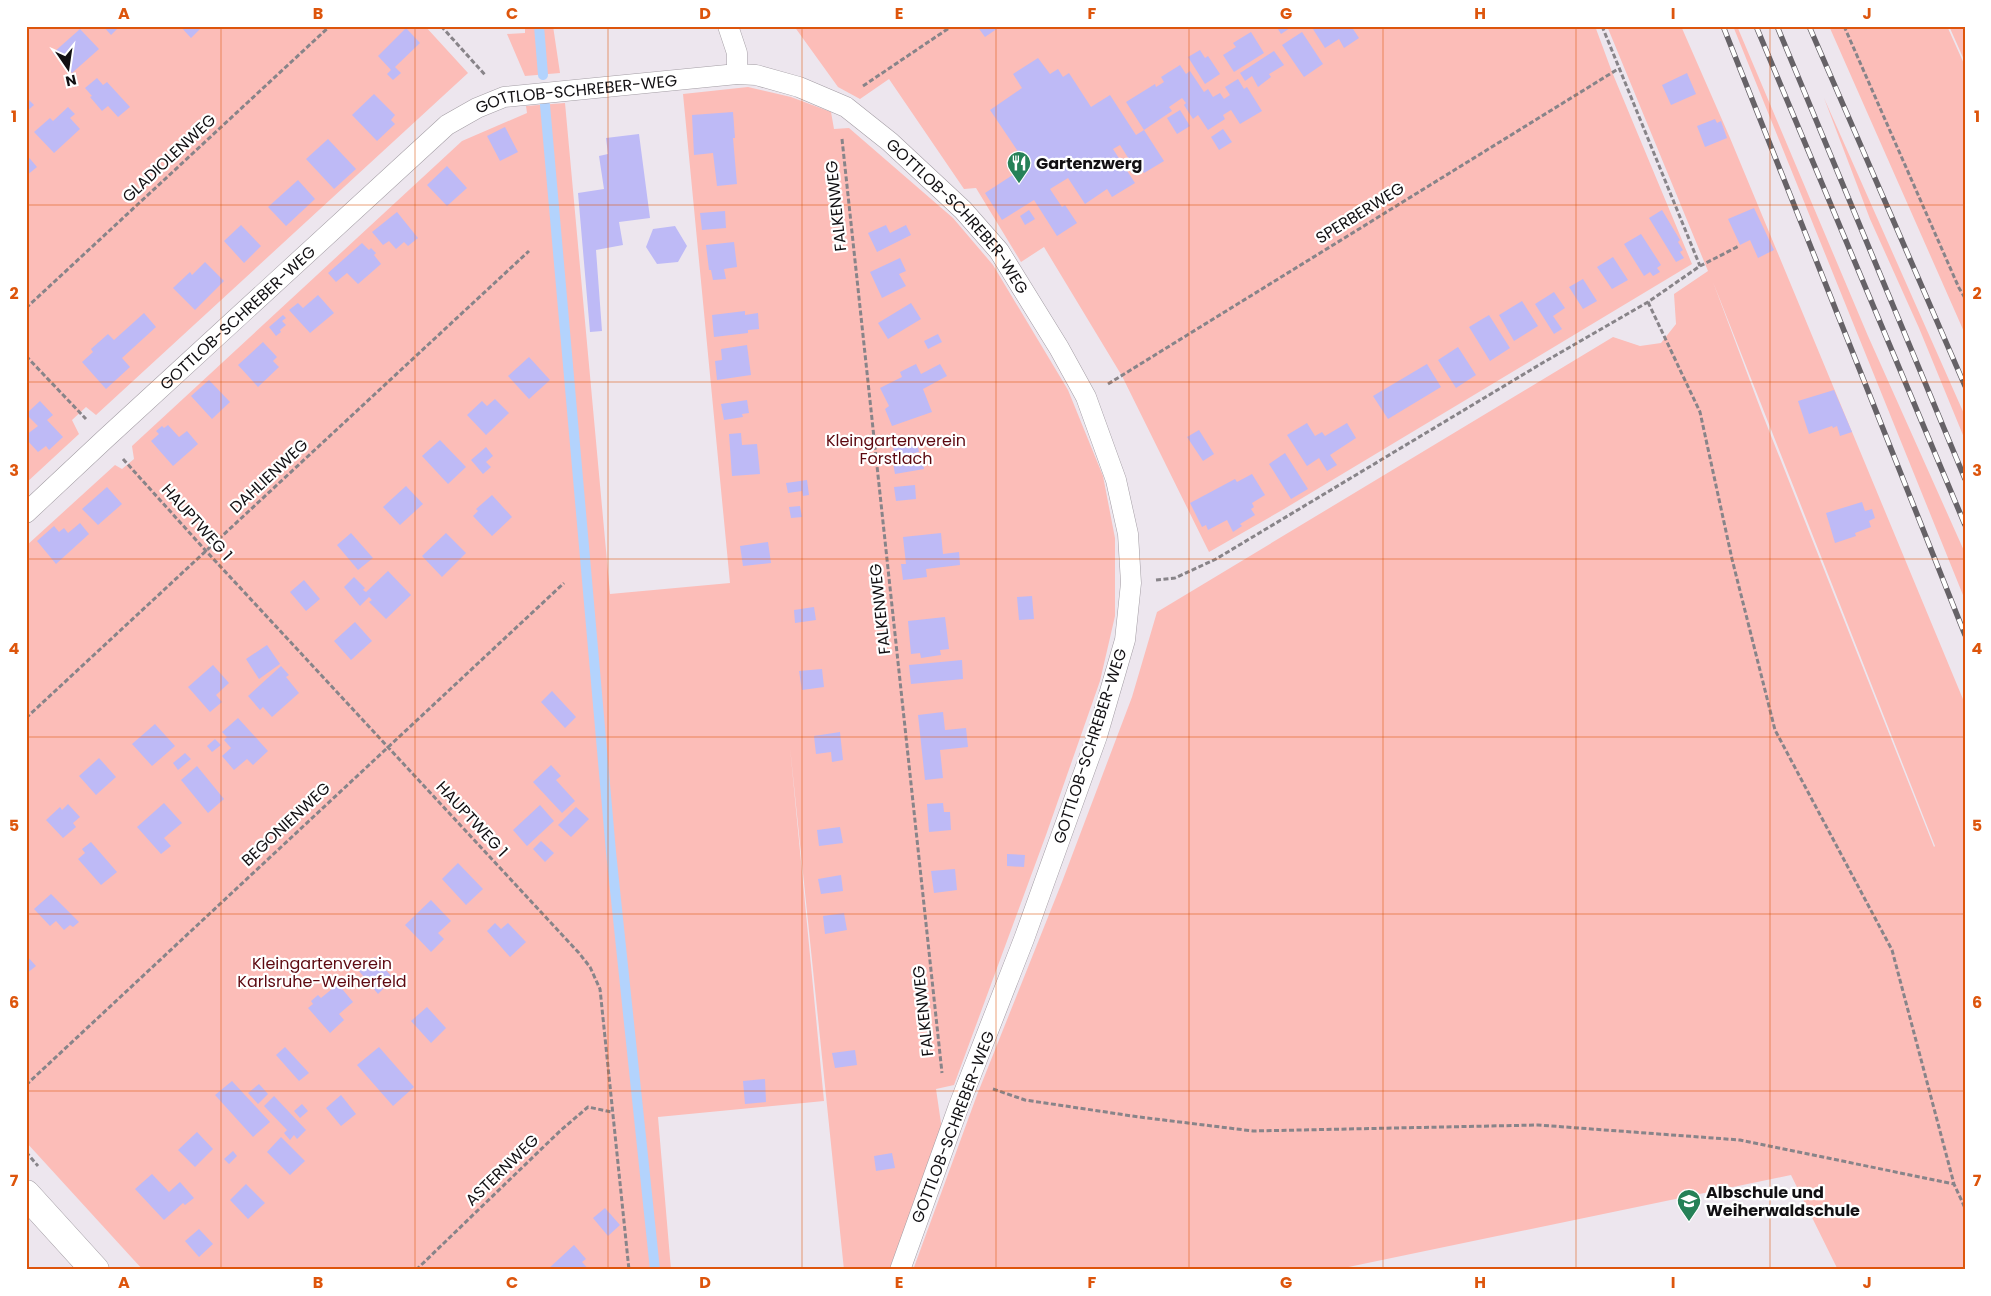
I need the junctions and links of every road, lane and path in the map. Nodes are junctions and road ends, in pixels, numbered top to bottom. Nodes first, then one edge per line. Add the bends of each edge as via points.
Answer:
1 (330, 26) edge
2 (441, 26) edge
3 (728, 26) edge
4 (952, 26) edge
5 (1602, 26) edge
6 (1844, 26) edge
7 (1618, 69) junction
8 (737, 74) junction
9 (860, 89) dead end
10 (504, 97) junction
11 (842, 138) dead end
12 (1739, 246) dead end
13 (529, 251) dead end
14 (1700, 266) junction
15 (1965, 298) edge
16 (1648, 302) junction
17 (26, 308) edge
18 (26, 356) edge
19 (1122, 376) dead end
20 (80, 413) dead end
21 (127, 464) dead end
22 (26, 513) edge
23 (206, 551) junction
24 (564, 583) dead end
25 (1131, 583) junction
26 (26, 718) edge
27 (387, 747) junction
28 (942, 1077) dead end
29 (970, 1080) junction
30 (26, 1085) edge
31 (612, 1112) junction
32 (1954, 1184) junction
33 (26, 1194) edge
34 (1965, 1208) edge
35 (95, 1270) edge
36 (416, 1270) edge
37 (629, 1270) edge
38 (900, 1270) edge

1 - 17 path, GLADIOLENWEG
2 - 10 path
3 - 8 lane via 736,53
4 - 9 path
5 - 7 path
6 - 15 path
7 - 14 path
7 - 19 path, SPERBERWEG
8 - 10 lane, GOTTLOB-SCHREBER-WEG
8 - 25 lane, GOTTLOB-SCHREBER-WEG via 756,75 800,87 846,107 890,142 963,210 999,252 1059,348 1090,406 1116,480 1128,534
10 - 22 lane, GOTTLOB-SCHREBER-WEG via 447,125
11 - 28 path, FALKENWEG
12 - 14 path
13 - 23 path, DAHLIENWEG
14 - 16 path
16 - 25 path via 1216,559 1175,578
16 - 32 path via 1700,412 1732,559 1775,730 1892,950
18 - 20 path
21 - 23 path, HAUPTWEG 1
23 - 26 path, DAHLIENWEG
23 - 27 path, HAUPTWEG 1
24 - 27 path, BEGONIENWEG
25 - 29 lane, GOTTLOB-SCHREBER-WEG via 1124,640 1097,736
27 - 30 path, BEGONIENWEG
27 - 31 path, HAUPTWEG 1 via 590,967 600,989
29 - 32 path via 1025,1100 1253,1131 1538,1126 1740,1140
29 - 38 lane, GOTTLOB-SCHREBER-WEG
31 - 36 path, ASTERNWEG via 588,1107
31 - 37 path, HAUPTWEG 1
32 - 34 path
33 - 35 street

